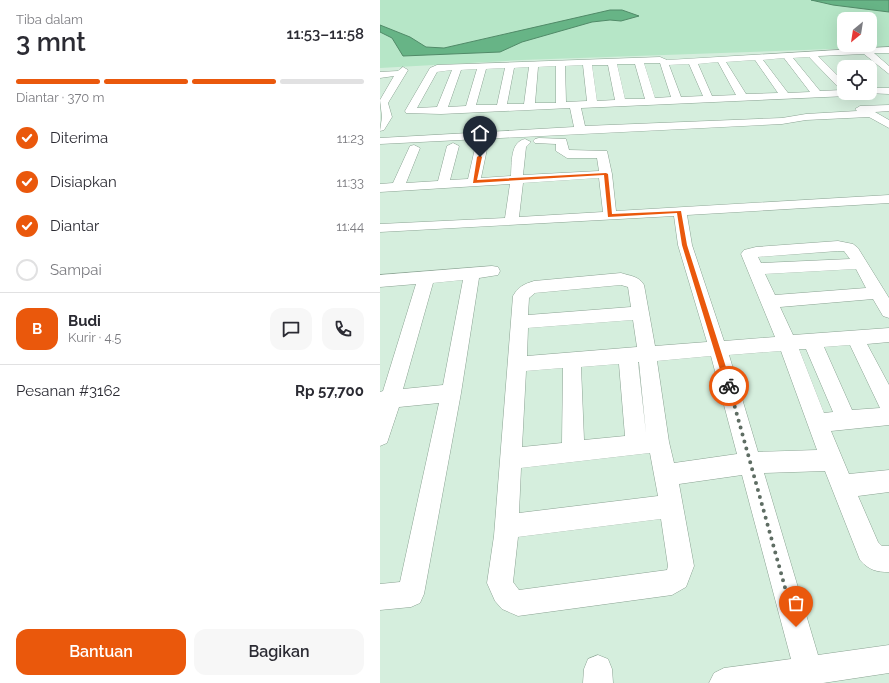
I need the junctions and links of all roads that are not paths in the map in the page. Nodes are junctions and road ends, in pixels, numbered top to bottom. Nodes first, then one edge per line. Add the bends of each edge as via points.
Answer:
1 (889, 50) edge
2 (877, 51) edge
3 (840, 52) joint
4 (867, 52) edge
5 (811, 54) junction
6 (786, 55) junction
7 (757, 57) junction
8 (720, 59) junction
9 (692, 60) junction
10 (848, 60) edge
11 (639, 61) junction
12 (612, 62) junction
13 (664, 62) junction
14 (587, 63) junction
15 (560, 64) junction
16 (534, 65) junction
17 (510, 66) junction
18 (482, 67) junction
19 (457, 68) junction
20 (889, 71) edge
21 (380, 74) edge
22 (837, 81) edge
23 (394, 85) junction
24 (380, 86) edge
25 (837, 93) edge
26 (818, 94) junction
27 (384, 96) edge
28 (785, 96) junction
29 (743, 98) junction
30 (709, 99) junction
31 (677, 100) junction
32 (651, 102) junction
33 (620, 104) junction
34 (575, 105) junction
35 (592, 105) junction
36 (561, 106) junction
37 (529, 107) junction
38 (501, 108) junction
39 (889, 108) edge
40 (470, 109) junction
41 (441, 111) junction
42 (867, 112) junction
43 (694, 115) dead end
44 (889, 125) edge
45 (380, 128) edge
46 (580, 130) junction
47 (380, 141) edge
48 (525, 142) junction
49 (482, 144) junction
50 (454, 146) junction
51 (414, 148) junction
52 (380, 150) edge
53 (606, 174) junction
54 (517, 179) junction
55 (474, 182) junction
56 (443, 184) junction
57 (398, 186) junction
58 (380, 188) edge
59 (889, 199) edge
60 (680, 212) junction
61 (610, 216) junction
62 (512, 222) junction
63 (380, 228) edge
64 (426, 278) junction
65 (380, 281) edge
66 (878, 293) junction
67 (769, 302) junction
68 (889, 312) edge
69 (641, 313) junction
70 (520, 322) junction
71 (889, 335) edge
72 (855, 338) junction
73 (812, 341) junction
74 (787, 343) junction
75 (718, 349) junction
76 (638, 355) junction
77 (572, 360) junction
78 (518, 364) junction
79 (451, 393) junction
80 (385, 400) edge
81 (889, 404) edge
82 (889, 416) edge
83 (846, 420) junction
84 (818, 423) junction
85 (380, 436) edge
86 (658, 442) junction
87 (636, 444) junction
88 (574, 451) junction
89 (510, 458) junction
90 (832, 460) junction
91 (750, 463) junction
92 (666, 475) junction
93 (889, 481) edge
94 (843, 486) junction
95 (671, 506) junction
96 (507, 526) junction
97 (889, 559) edge
98 (380, 597) edge
99 (889, 659) edge
100 (809, 672) junction
101 (724, 683) edge

1 - 2 street
3 - 5 street
3 - 10 street
4 - 20 street
5 - 6 street
5 - 22 street
6 - 7 street
6 - 26 street
7 - 8 street
7 - 28 street
8 - 9 street
8 - 29 street
9 - 13 street
9 - 30 street
11 - 12 street
11 - 13 street
11 - 32 street
12 - 14 street
12 - 33 street
13 - 31 street
14 - 15 street
14 - 35 street
15 - 16 street
15 - 36 street
16 - 17 street
16 - 37 street
17 - 18 street
17 - 38 street
18 - 19 street
18 - 40 street
19 - 41 street
19 - 41 street via 433,70 410,111
21 - 23 street via 402,72
23 - 24 street
23 - 27 street
25 - 26 street
26 - 28 street
27 - 45 street via 387,117
28 - 29 street via 768,102
29 - 30 street
30 - 31 street
31 - 32 street
32 - 33 street
33 - 35 street
34 - 35 street
34 - 36 street
34 - 46 street
36 - 37 street
37 - 38 street
38 - 40 street
39 - 42 street
40 - 41 street
42 - 43 street
42 - 44 street
42 - 46 street via 782,121
46 - 47 street
48 - 49 street
48 - 53 street via 561,141 562,151 565,153 603,154
48 - 54 street via 520,146
49 - 50 street
49 - 55 street
50 - 51 street
50 - 56 street
51 - 52 street
51 - 57 street
53 - 54 street
53 - 61 street
54 - 55 street
54 - 62 street
55 - 56 street
56 - 57 street
57 - 58 street
59 - 60 street
60 - 61 street
60 - 75 street via 684,245
61 - 62 street
62 - 63 street
64 - 65 street
64 - 79 street via 482,272
64 - 80 street
66 - 67 street
66 - 67 street via 848,247 750,252
66 - 68 street
67 - 74 street
69 - 70 street
69 - 70 street via 636,285 621,279 534,287 521,296
69 - 76 street
70 - 78 street
71 - 72 street
72 - 73 street
72 - 81 street
73 - 74 street
73 - 83 street
74 - 75 street
74 - 84 street
75 - 76 street
75 - 91 street
76 - 77 street
76 - 86 street
76 - 87 street
77 - 78 street
77 - 88 street
78 - 89 street
79 - 80 street
79 - 98 street via 411,594
80 - 85 street
82 - 83 street
83 - 84 street
84 - 90 street
86 - 87 street
86 - 92 street
87 - 88 street
88 - 89 street
89 - 96 street
90 - 91 street
90 - 94 street
91 - 92 street
91 - 100 street
92 - 95 street
93 - 94 street
94 - 97 street via 872,556 880,560
95 - 96 street
95 - 96 street via 681,566 680,573 672,582 518,603 511,600 500,583
99 - 100 street
100 - 101 street

